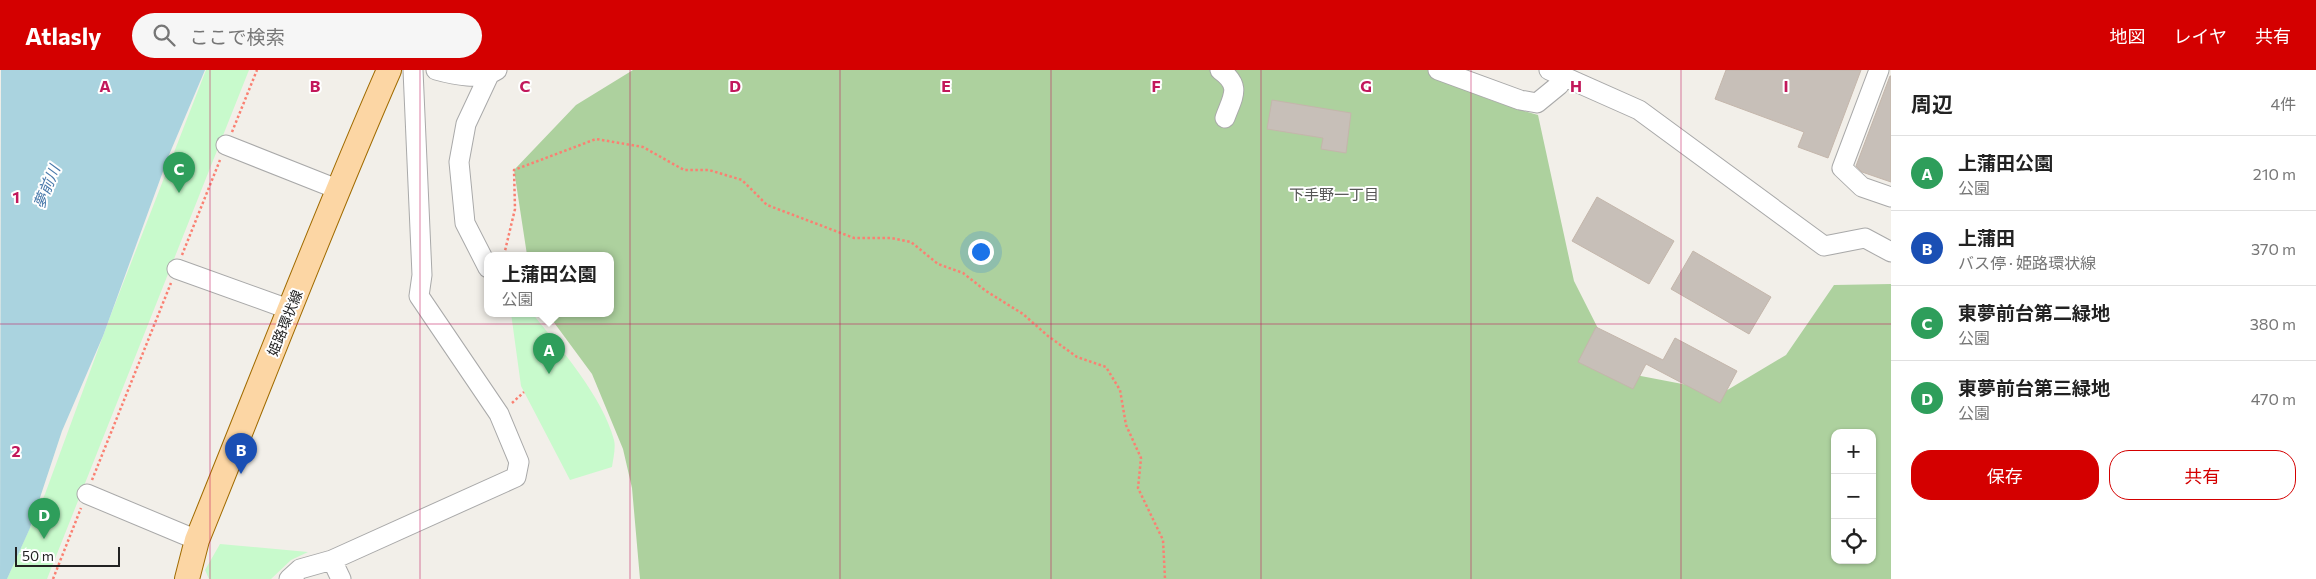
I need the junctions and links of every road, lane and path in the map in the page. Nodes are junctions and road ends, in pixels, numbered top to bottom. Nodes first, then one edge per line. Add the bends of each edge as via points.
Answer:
1 (257, 70) edge
2 (389, 70) edge
3 (413, 70) edge
4 (436, 70) edge
5 (1220, 70) edge
6 (1438, 70) edge
7 (1879, 70) edge
8 (493, 73) edge
9 (1556, 73) edge
10 (1225, 118) dead end
11 (226, 145) junction
12 (337, 189) junction
13 (1891, 197) edge
14 (505, 252) edge
15 (1891, 252) edge
16 (484, 260) edge
17 (177, 269) junction
18 (291, 310) junction
19 (87, 494) junction
20 (197, 540) junction
21 (332, 560) junction
22 (53, 579) edge
23 (188, 579) edge
24 (290, 579) edge
25 (341, 579) edge
26 (1165, 579) edge

1 - 11 path
2 - 12 main road, 姫路環状線
3 - 21 street via 422,275 420,296 500,414 520,462 516,477
4 - 8 street via 468,75
5 - 10 street via 1232,79 1235,90
6 - 9 street via 1520,100 1537,103 1559,85
7 - 13 street via 1842,168 1862,187
8 - 16 street via 466,124 459,162 465,222
9 - 15 street via 1639,110 1824,246 1865,238
11 - 12 street
11 - 17 path
12 - 18 main road, 姫路環状線
14 - 26 path via 515,209 514,170 596,139 643,147 684,170 709,170 742,180 767,205 854,238 891,238 912,242 938,264 963,273 1023,314 1077,357 1106,367 1120,390 1126,425 1141,458 1138,488 1163,540
17 - 18 street
17 - 19 path
18 - 20 main road, 姫路環状線
19 - 20 street
19 - 22 path
20 - 23 main road, 姫路環状線
21 - 24 street via 300,569
21 - 25 street

